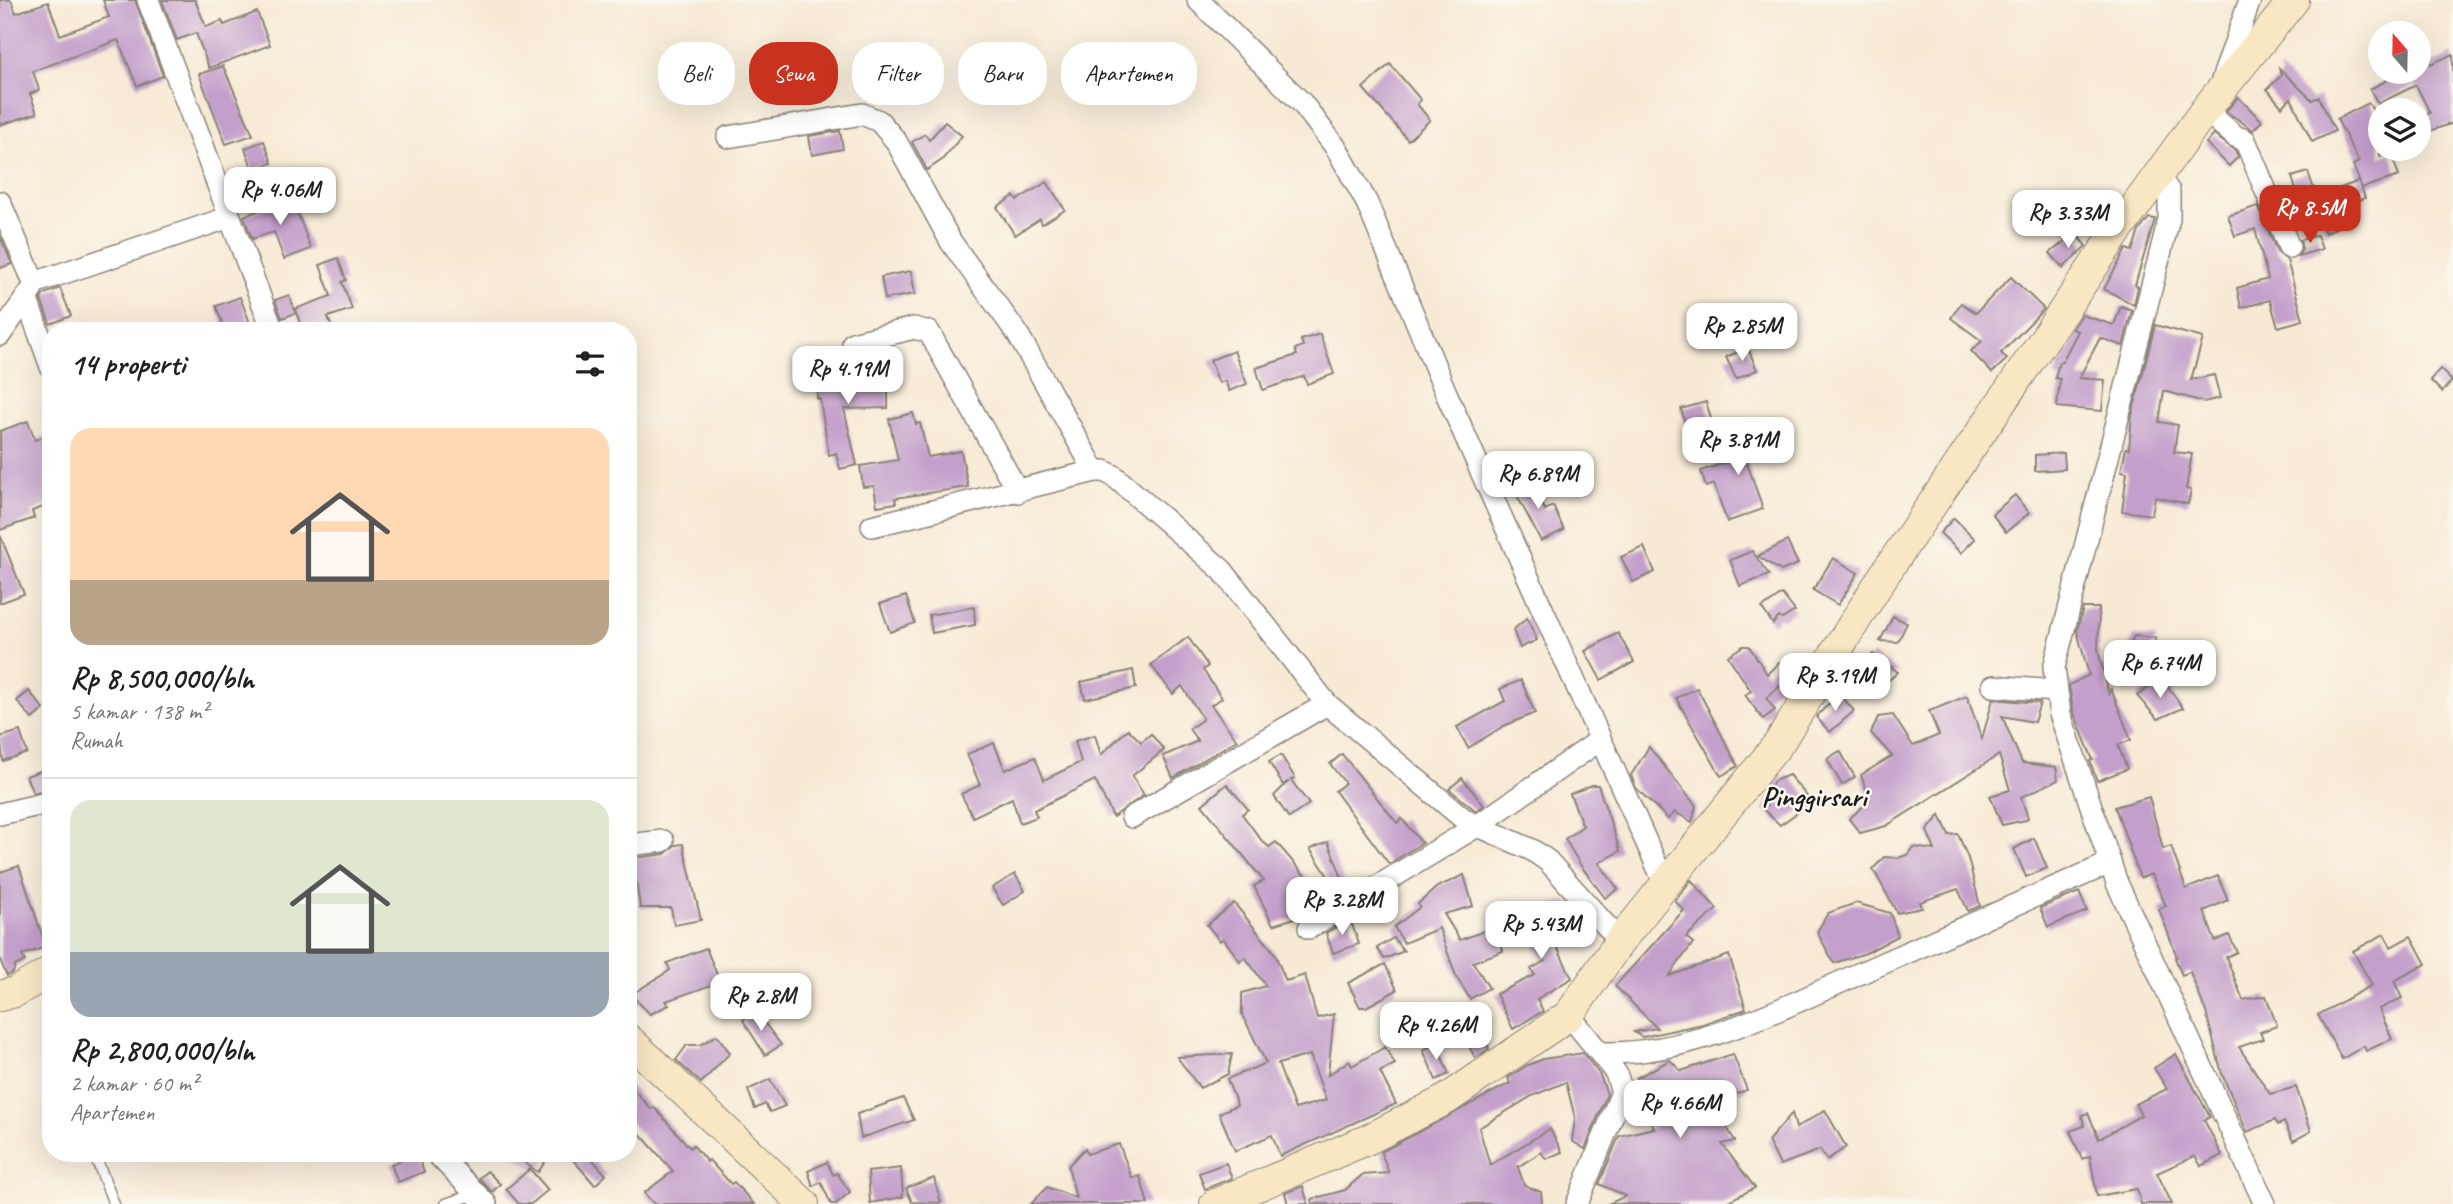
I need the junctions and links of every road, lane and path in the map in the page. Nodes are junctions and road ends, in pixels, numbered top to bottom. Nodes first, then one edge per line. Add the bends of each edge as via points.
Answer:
1 (148, 0) edge
2 (1198, 0) edge
3 (2250, 0) edge
4 (2294, 0) edge
5 (2210, 106) junction
6 (728, 138) dead end
7 (2158, 176) junction
8 (0, 202) edge
9 (230, 218) junction
10 (2289, 247) dead end
11 (30, 292) junction
12 (270, 322) edge
13 (0, 335) edge
14 (42, 335) edge
15 (853, 343) dead end
16 (1094, 471) junction
17 (1018, 492) junction
18 (872, 526) dead end
19 (1993, 686) dead end
20 (2055, 691) junction
21 (1328, 704) junction
22 (1600, 740) junction
23 (42, 804) edge
24 (0, 814) edge
25 (1132, 817) dead end
26 (1477, 826) junction
27 (663, 841) dead end
28 (637, 844) edge
29 (2110, 863) junction
30 (1665, 884) junction
31 (1309, 928) dead end
32 (1620, 942) junction
33 (42, 976) edge
34 (0, 996) edge
35 (1569, 1015) junction
36 (637, 1047) edge
37 (1602, 1053) junction
38 (98, 1162) edge
39 (445, 1162) edge
40 (481, 1199) edge
41 (114, 1204) edge
42 (446, 1204) edge
43 (804, 1204) edge
44 (1215, 1204) edge
45 (1577, 1204) edge
46 (2265, 1204) edge

1 - 9 street
2 - 22 street via 1302,103 1337,149 1361,192
3 - 5 street
4 - 5 street
5 - 7 street
5 - 10 street via 2235,136 2245,141
6 - 16 street via 862,114 879,121 896,141 951,242 1017,333
7 - 20 street via 2169,191 2169,219 2054,668
7 - 30 street via 1882,578 1779,743
8 - 11 street
9 - 11 street
9 - 12 street
11 - 13 street
11 - 14 street
15 - 17 street via 914,328 929,332
16 - 17 street
16 - 21 street via 1114,476 1222,570
17 - 18 street
19 - 20 street
20 - 29 street
21 - 25 street
21 - 26 street
22 - 26 street
22 - 30 street
23 - 24 street
26 - 31 street
26 - 32 street via 1548,861
27 - 28 street
29 - 37 street via 1777,1010 1655,1051
29 - 46 street
30 - 32 street
32 - 35 street
33 - 34 street
35 - 37 street
35 - 44 street via 1447,1099 1368,1139
36 - 43 street
37 - 45 street via 1622,1092
38 - 41 lane
39 - 40 street
40 - 42 lane

